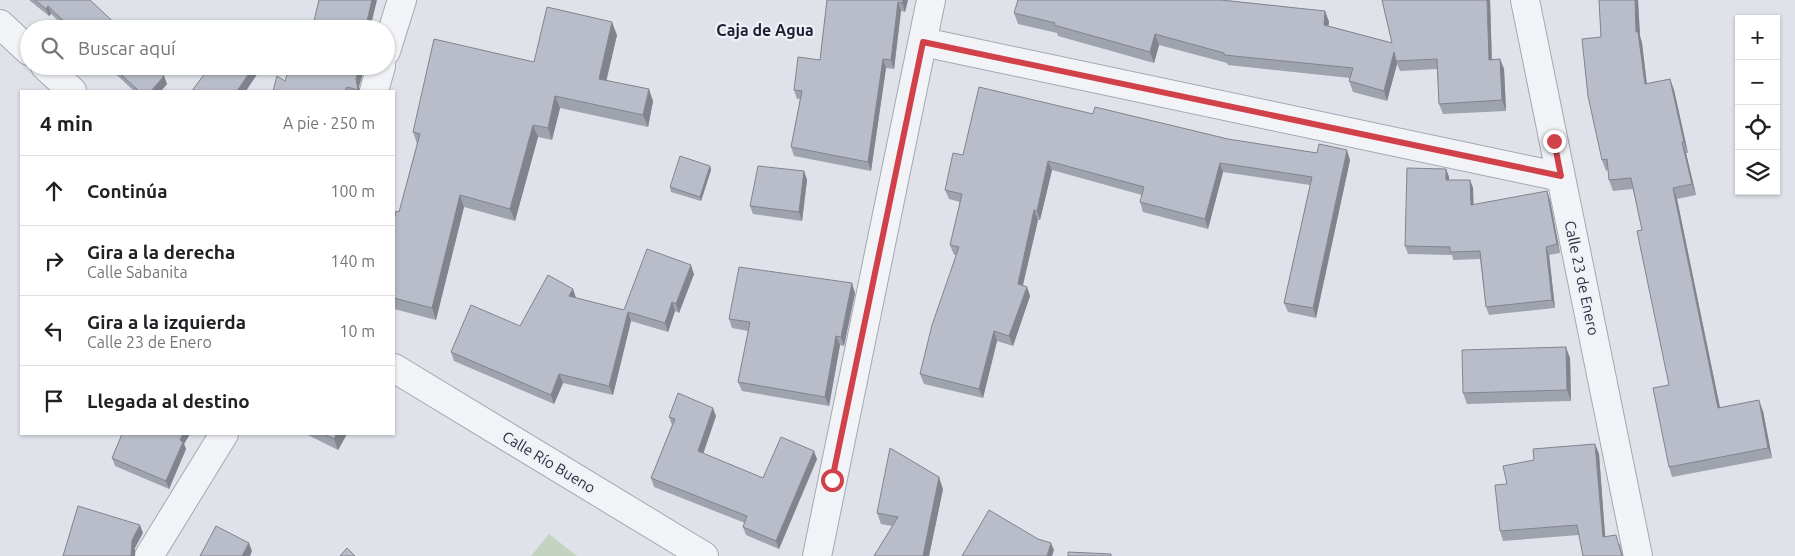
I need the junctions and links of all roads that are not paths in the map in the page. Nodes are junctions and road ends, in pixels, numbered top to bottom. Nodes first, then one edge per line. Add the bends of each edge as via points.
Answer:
1 (402, 0) edge
2 (931, 0) edge
3 (1525, 0) edge
4 (395, 22) edge
5 (0, 24) edge
6 (923, 42) junction
7 (20, 43) edge
8 (55, 75) edge
9 (379, 75) edge
10 (71, 90) edge
11 (374, 90) edge
12 (1561, 176) junction
13 (395, 369) edge
14 (223, 435) edge
15 (149, 556) edge
16 (704, 556) edge
17 (817, 556) edge
18 (1638, 556) edge

1 - 4 street
2 - 6 street
3 - 12 street, Calle 23 de Enero
5 - 7 street
6 - 12 street
6 - 17 street
8 - 10 street
9 - 11 street
12 - 18 street, Calle 23 de Enero
13 - 16 street, Calle Río Bueno
14 - 15 street

